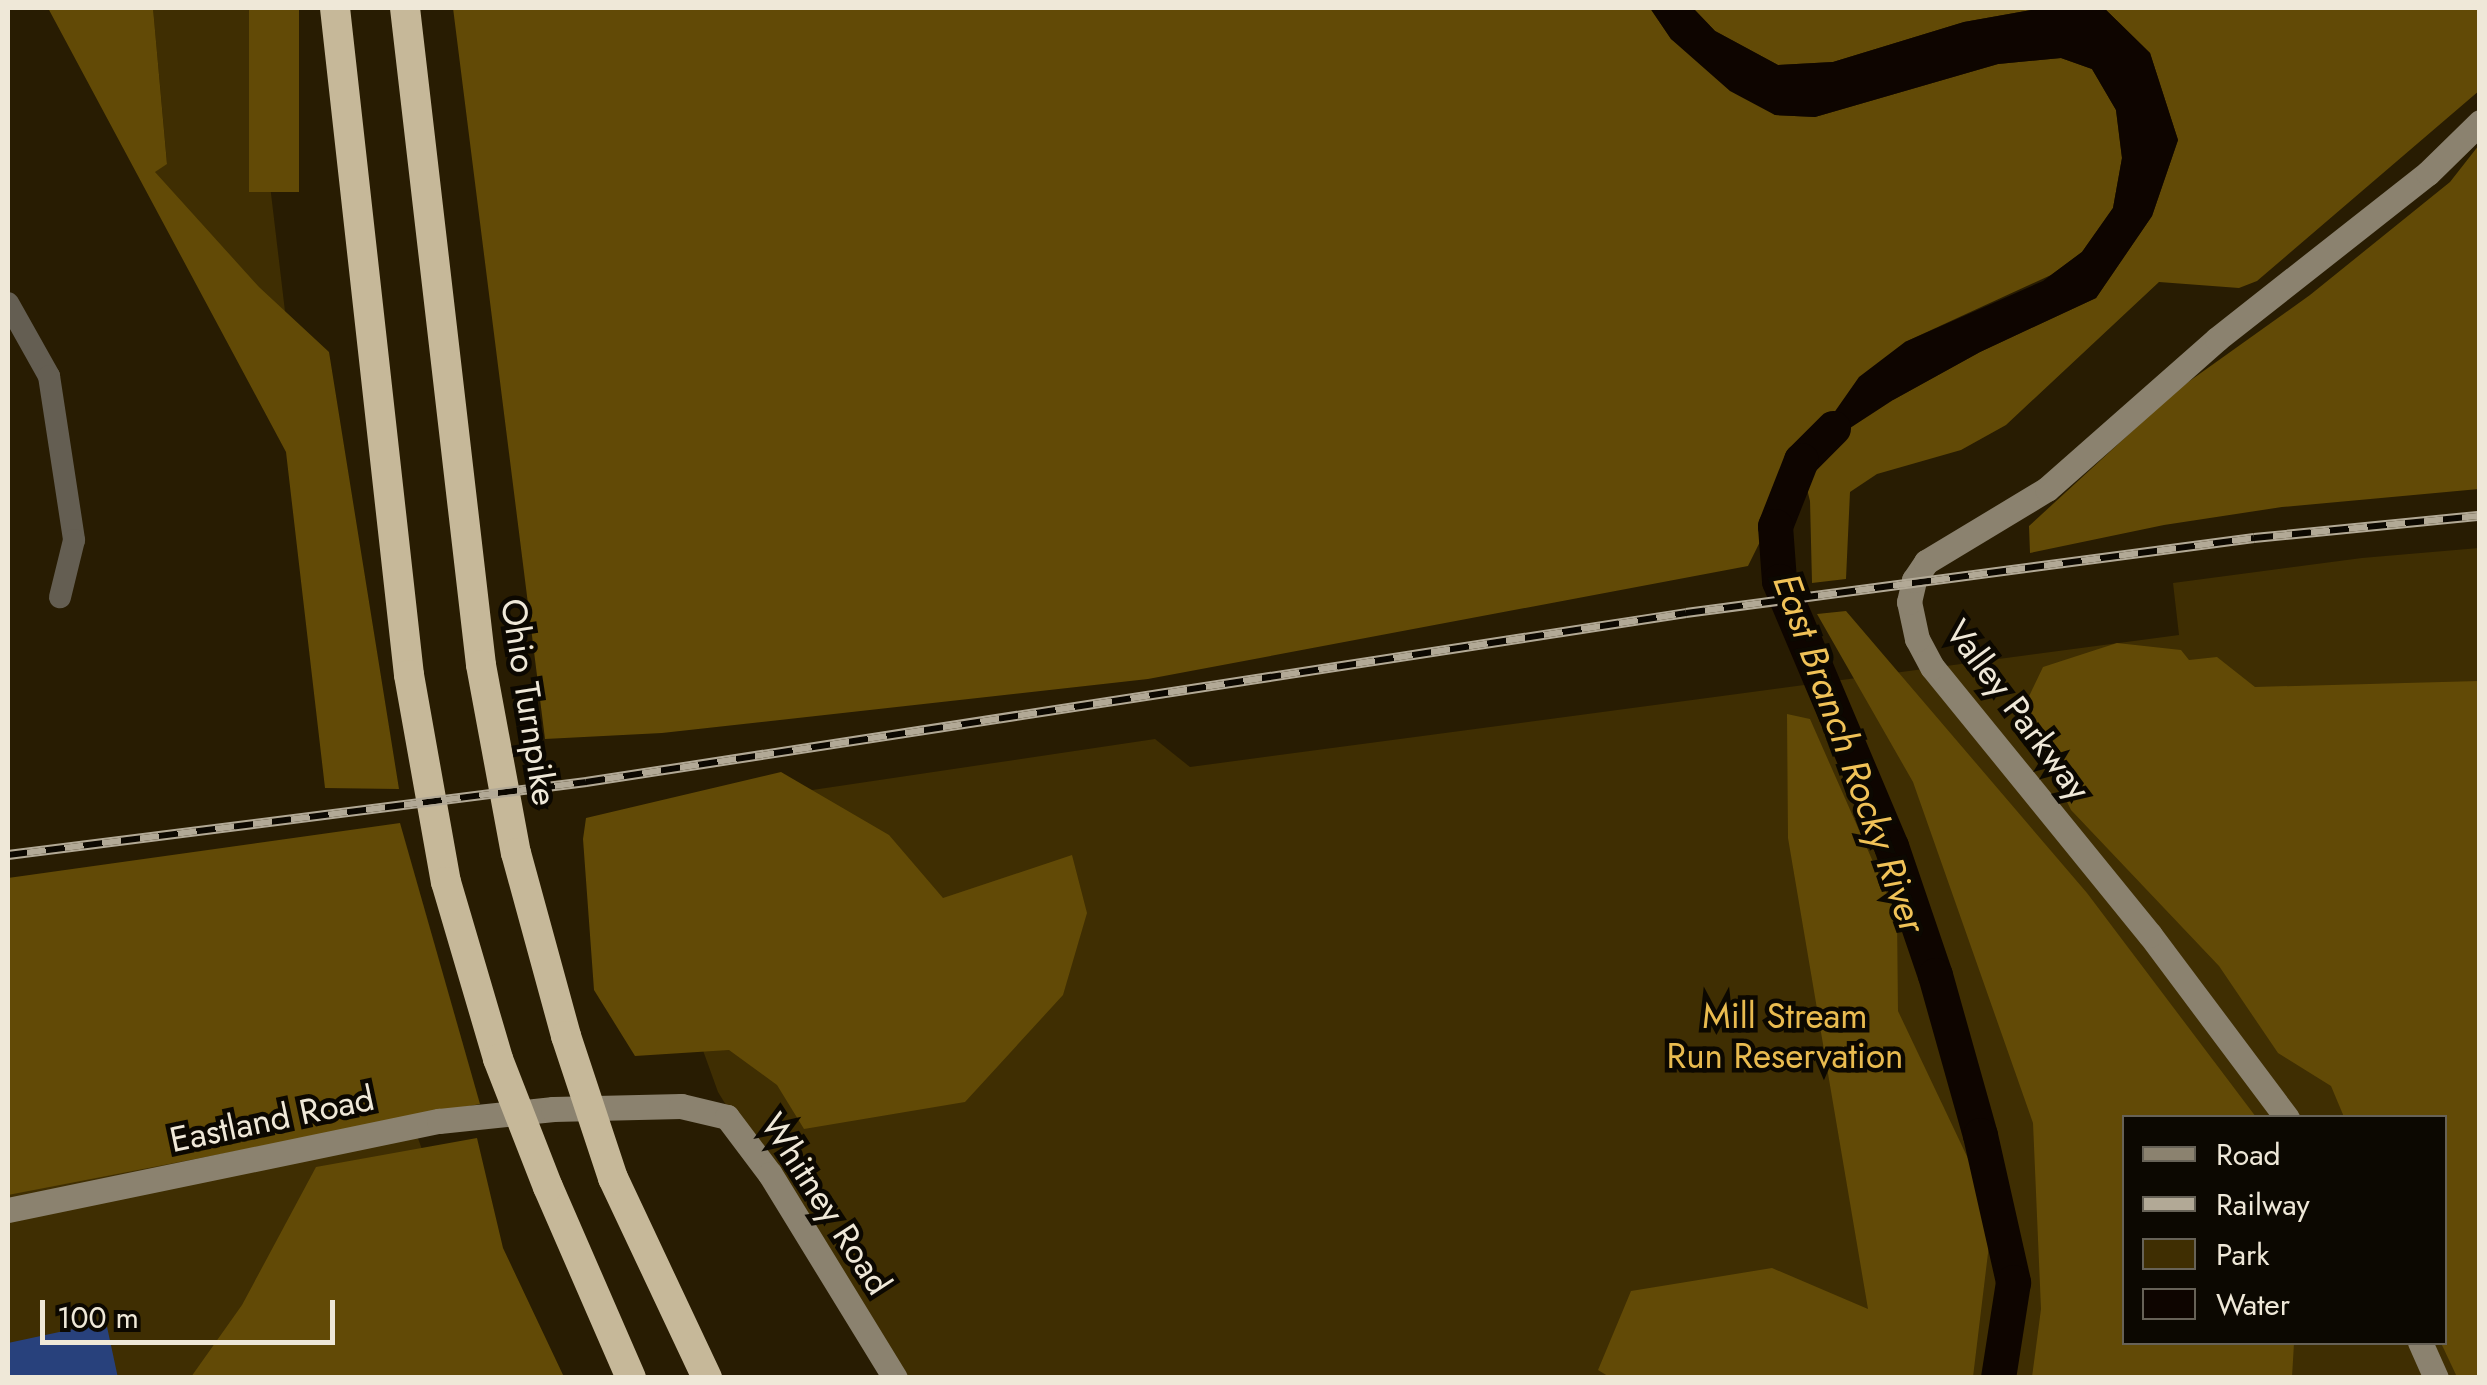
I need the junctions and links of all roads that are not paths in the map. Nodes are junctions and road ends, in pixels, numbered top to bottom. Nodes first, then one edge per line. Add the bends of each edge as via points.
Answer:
1 (335, 8) edge
2 (405, 8) edge
3 (2480, 122) edge
4 (8, 303) edge
5 (60, 597) dead end
6 (553, 1109) joint
7 (2285, 1115) edge
8 (8, 1210) edge
9 (2421, 1345) edge
10 (630, 1378) edge
11 (706, 1378) edge
12 (895, 1378) edge
13 (2436, 1378) edge

1 - 10 highway, bridge via 408,674 446,882 498,1059
2 - 11 highway, Ohio Turnpike, bridge via 481,665 516,852 613,1178
3 - 7 street, Valley Parkway via 2428,173 2216,339 2047,489 1926,562 1909,602 1916,639 1932,667 2150,935
4 - 5 street via 49,376 74,540
6 - 8 street, Eastland Road via 439,1121
6 - 12 street, Whitney Road via 681,1106 727,1117 770,1174
9 - 13 street

